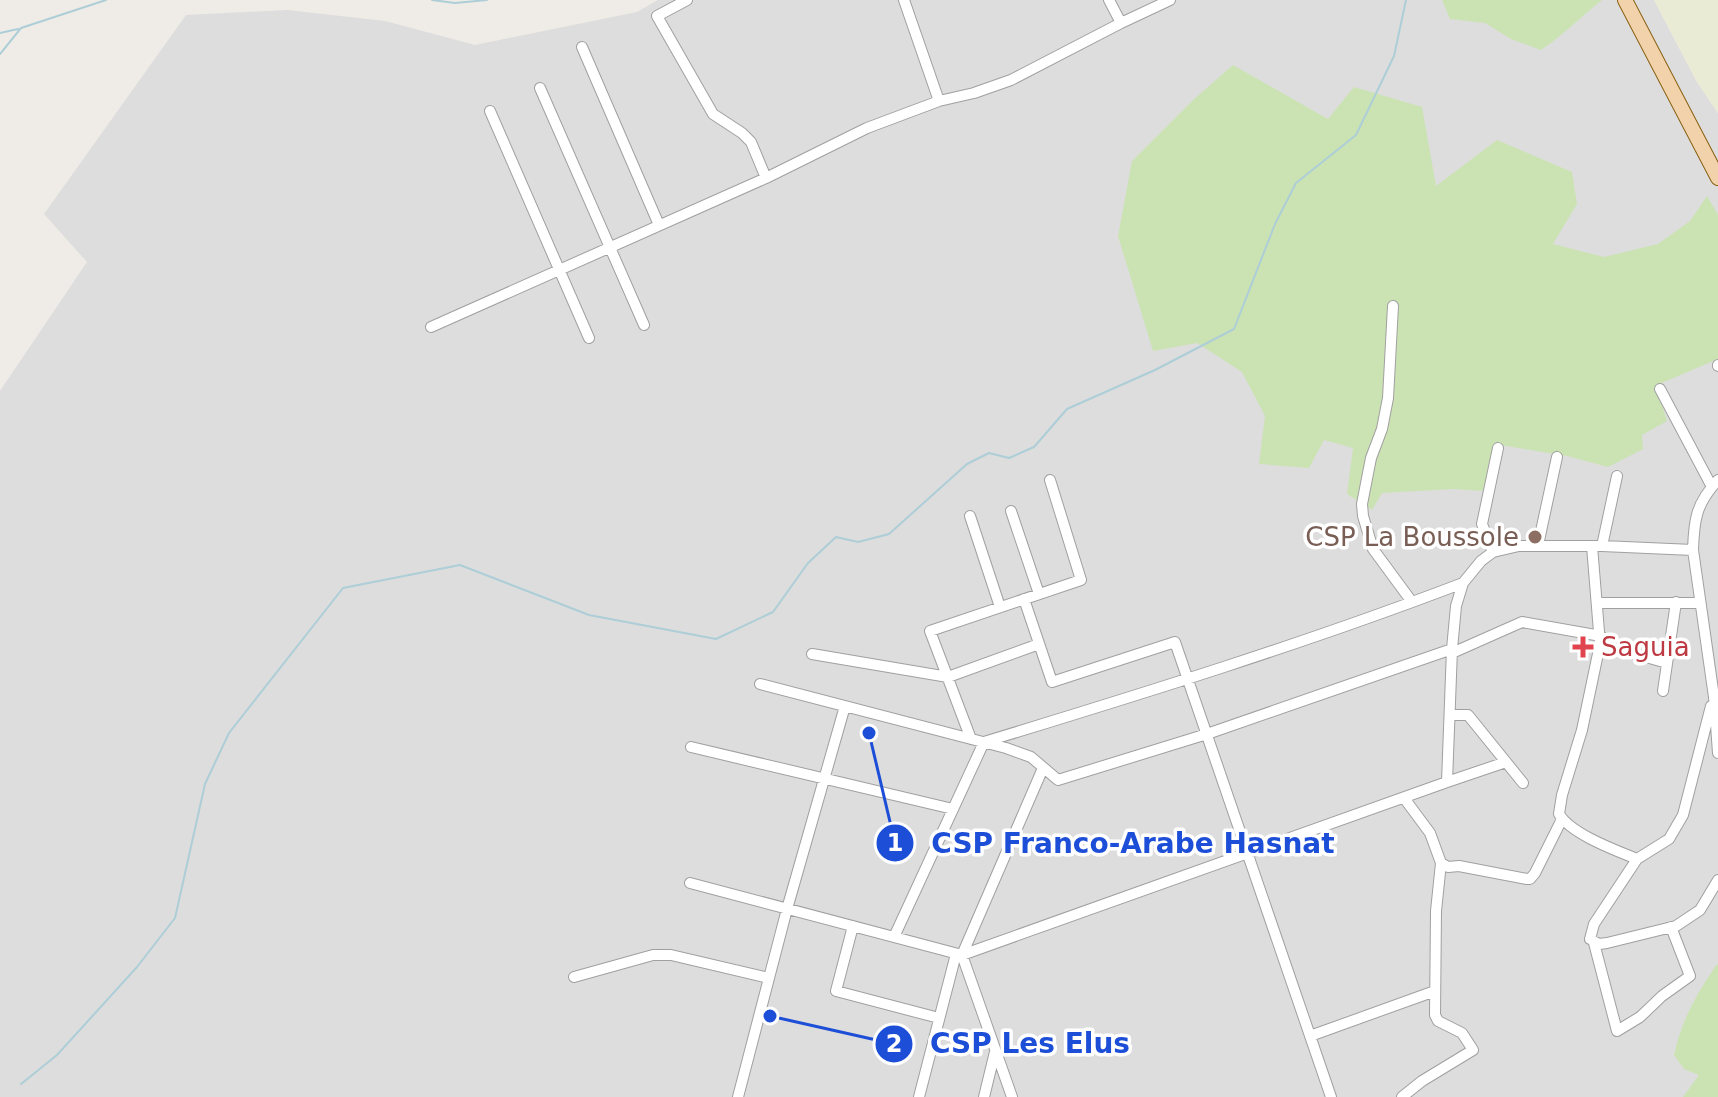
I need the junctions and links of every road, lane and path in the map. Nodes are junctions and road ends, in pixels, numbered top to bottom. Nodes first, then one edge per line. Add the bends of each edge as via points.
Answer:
1 (687, 0) edge
2 (904, 0) edge
3 (1109, 0) edge
4 (1170, 0) edge
5 (1625, 0) edge
6 (1121, 23) junction
7 (582, 47) dead end
8 (540, 88) dead end
9 (939, 101) junction
10 (490, 111) dead end
11 (766, 178) junction
12 (1718, 178) edge
13 (659, 225) junction
14 (610, 247) junction
15 (559, 270) junction
16 (1393, 306) dead end
17 (644, 325) dead end
18 (431, 327) dead end
19 (589, 338) dead end
20 (1660, 389) dead end
21 (1498, 448) dead end
22 (1557, 457) dead end
23 (1617, 476) dead end
24 (1050, 480) dead end
25 (1715, 484) edge
26 (1011, 511) dead end
27 (970, 516) dead end
28 (1538, 545) junction
29 (1597, 546) junction
30 (1693, 550) junction
31 (1493, 552) junction
32 (1463, 583) junction
33 (1039, 594) junction
34 (1024, 599) junction
35 (1412, 602) junction
36 (1676, 602) junction
37 (1597, 603) junction
38 (1700, 603) junction
39 (1000, 607) junction
40 (1600, 640) junction
41 (1039, 644) junction
42 (1452, 651) junction
43 (812, 654) dead end
44 (1667, 663) junction
45 (948, 677) junction
46 (1188, 679) junction
47 (760, 684) dead end
48 (1663, 691) dead end
49 (1714, 697) junction
50 (845, 706) junction
51 (1450, 715) junction
52 (1207, 734) junction
53 (971, 739) junction
54 (984, 742) junction
55 (691, 747) dead end
56 (1718, 753) edge
57 (1506, 762) junction
58 (1043, 768) junction
59 (824, 779) junction
60 (1447, 782) junction
61 (1523, 783) dead end
62 (1404, 798) junction
63 (953, 809) junction
64 (1562, 819) junction
65 (1246, 853) junction
66 (1637, 859) junction
67 (1441, 863) junction
68 (1718, 880) edge
69 (690, 883) dead end
70 (787, 909) junction
71 (853, 926) junction
72 (1671, 927) junction
73 (894, 937) junction
74 (1594, 943) junction
75 (959, 954) junction
76 (574, 977) dead end
77 (769, 978) junction
78 (1435, 991) junction
79 (939, 1018) junction
80 (1310, 1036) junction
81 (996, 1050) junction
82 (738, 1097) edge
83 (919, 1097) edge
84 (984, 1097) edge
85 (1012, 1097) edge
86 (1331, 1097) edge
87 (1402, 1097) edge

1 - 11 street via 657,16 713,114 751,142
2 - 9 street
3 - 6 street
4 - 6 street
5 - 12 main road
6 - 9 street via 1011,80
7 - 13 street
8 - 14 street
9 - 11 street via 867,128
10 - 15 street
11 - 13 street
13 - 14 street
14 - 15 street
14 - 17 street
15 - 18 street
15 - 19 street
16 - 35 street via 1388,398 1362,504 1373,549
20 - 25 street
21 - 31 street via 1482,524
22 - 28 street
23 - 29 street
24 - 33 street via 1081,580
25 - 30 street via 1696,514
26 - 33 street
27 - 39 street
28 - 29 street
28 - 31 street
29 - 30 street
29 - 37 street
30 - 38 street
31 - 32 street
32 - 35 street
32 - 42 street
33 - 34 street
34 - 39 street
34 - 41 street
35 - 46 street
36 - 37 street
36 - 38 street
36 - 44 street
37 - 40 street
38 - 49 street
39 - 45 street via 930,631
40 - 42 street via 1522,622
40 - 44 street
40 - 64 street via 1562,795
41 - 45 street
41 - 46 street via 1052,682 1175,642
42 - 51 street
42 - 52 street
43 - 45 street
44 - 48 street
45 - 53 street
46 - 52 street
46 - 54 street
47 - 50 street
49 - 56 street
49 - 66 street via 1683,815 1669,839
50 - 53 street
50 - 59 street
51 - 57 street via 1468,715
51 - 60 street
52 - 58 street via 1058,780
52 - 65 street
53 - 54 street
54 - 58 street via 1031,757
54 - 63 street
55 - 59 street
57 - 60 street
57 - 61 street
58 - 75 street
59 - 63 street
59 - 70 street
60 - 62 street
62 - 65 street
62 - 67 street via 1430,833
63 - 73 street
64 - 66 street
64 - 67 street via 1530,879
65 - 75 street
65 - 80 street
66 - 74 street via 1594,924 1589,935
67 - 78 street
68 - 72 street via 1700,910
69 - 70 street
70 - 71 street
70 - 77 street
71 - 73 street
71 - 79 street via 836,991
72 - 74 street
72 - 74 street via 1690,976 1617,1031
73 - 75 street
75 - 79 street
75 - 81 street
76 - 77 street via 671,955
77 - 82 street
78 - 80 street
78 - 87 street via 1436,1019 1462,1033 1473,1050
79 - 83 street
80 - 86 street
81 - 84 street
81 - 85 street

